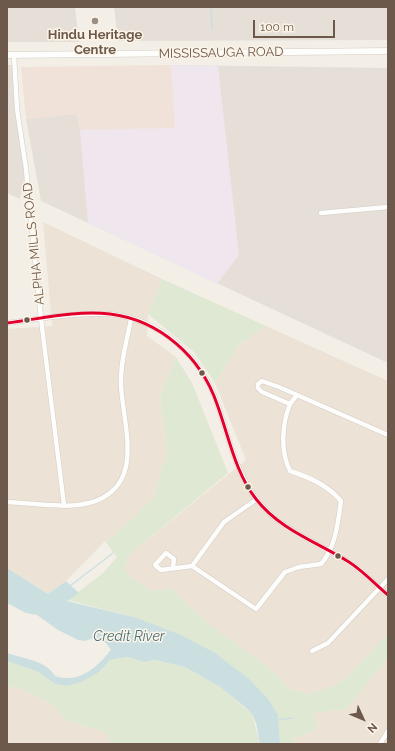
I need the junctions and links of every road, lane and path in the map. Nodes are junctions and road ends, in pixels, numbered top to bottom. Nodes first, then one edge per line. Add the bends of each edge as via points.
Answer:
1 (388, 52) edge
2 (10, 55) edge
3 (388, 207) edge
4 (321, 213) dead end
5 (41, 319) junction
6 (131, 319) junction
7 (7, 323) edge
8 (297, 396) junction
9 (290, 404) junction
10 (388, 435) edge
11 (256, 500) junction
12 (7, 502) edge
13 (64, 505) junction
14 (328, 551) junction
15 (192, 566) junction
16 (173, 567) dead end
17 (388, 579) edge
18 (379, 587) junction
19 (388, 596) edge
20 (312, 652) dead end
21 (388, 731) edge
22 (380, 744) edge

1 - 2 main road, MISSISSAUGA ROAD
2 - 5 street, ALPHA MILLS ROAD via 26,168
3 - 4 street
5 - 6 street via 100,314
5 - 7 street
5 - 13 street, ALPHA MILLS ROAD
6 - 11 street via 145,323 172,338 202,372 216,401 238,466
6 - 13 street via 121,384 129,454 127,466 112,491 101,499 87,504
8 - 9 street
8 - 9 street via 267,382 262,381 258,384 262,392
8 - 10 street
9 - 14 street via 285,416 284,442 286,463 290,471 306,476 333,491 341,500 338,526
11 - 14 street via 287,528
11 - 15 street via 224,522
12 - 13 street
14 - 15 street via 321,564 299,566 285,572 256,609
14 - 18 street via 357,568
15 - 16 street
17 - 18 street
18 - 19 street
18 - 20 street via 328,643
21 - 22 street

